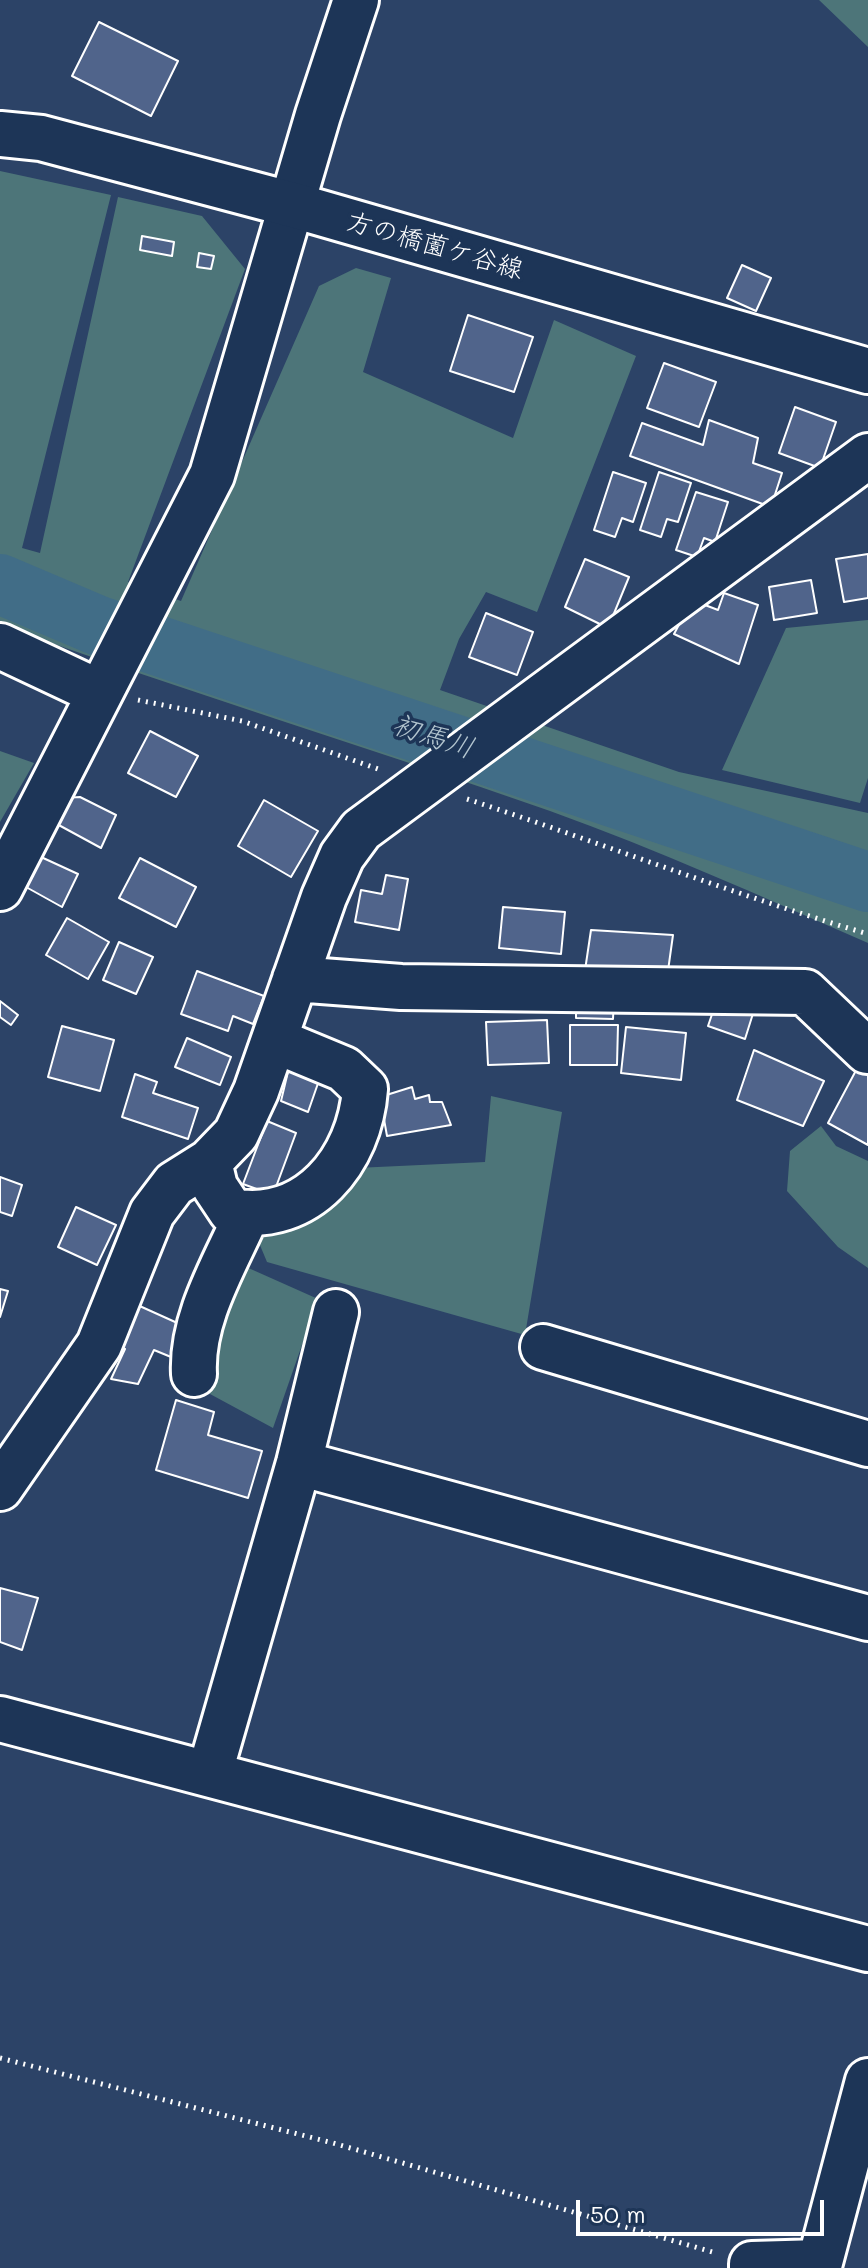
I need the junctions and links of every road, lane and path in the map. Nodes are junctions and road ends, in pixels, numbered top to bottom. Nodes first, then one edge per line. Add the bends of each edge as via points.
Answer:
1 (356, 0) edge
2 (0, 134) edge
3 (293, 205) junction
4 (868, 371) edge
5 (868, 456) edge
6 (0, 646) edge
7 (103, 684) junction
8 (436, 778) junction
9 (0, 888) edge
10 (868, 934) edge
11 (295, 979) junction
12 (274, 1040) junction
13 (867, 1051) edge
14 (209, 1162) junction
15 (247, 1214) junction
16 (336, 1312) dead end
17 (543, 1347) dead end
18 (194, 1374) dead end
19 (868, 1444) edge
20 (299, 1463) junction
21 (0, 1488) edge
22 (868, 1618) edge
23 (0, 1719) edge
24 (210, 1772) junction
25 (868, 1949) edge
26 (0, 2058) edge
27 (868, 2081) edge
28 (752, 2266) edge

1 - 3 street
2 - 3 street, 方の橋薗ケ谷線 via 41,138
3 - 4 street, 方の橋薗ケ谷線
3 - 7 street via 212,475
5 - 8 street
6 - 7 street
7 - 8 path
7 - 9 street
8 - 10 path via 750,899
8 - 11 street via 361,830 342,856
11 - 12 street
11 - 13 street via 401,987 805,992
12 - 14 street via 236,1134
12 - 15 street via 344,1069 365,1089 364,1098 358,1132 342,1163 324,1182 294,1207
14 - 15 street via 215,1187 231,1211
14 - 21 street via 174,1184 152,1213 99,1345
15 - 18 street via 200,1324
16 - 20 street
17 - 19 street
20 - 22 street
20 - 24 street
23 - 24 street
24 - 25 street
26 - 28 path via 333,2143
27 - 28 street via 820,2262

